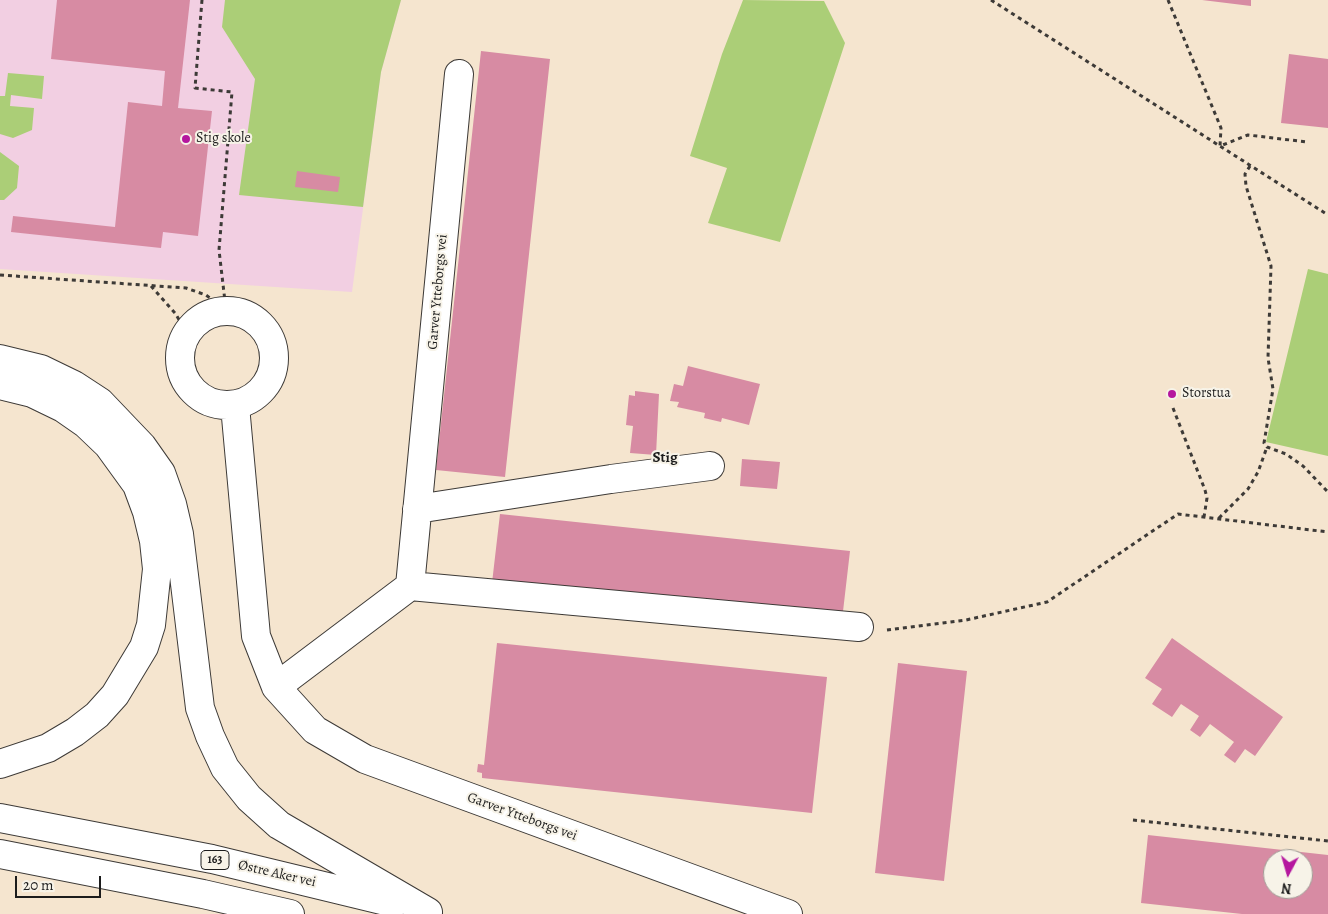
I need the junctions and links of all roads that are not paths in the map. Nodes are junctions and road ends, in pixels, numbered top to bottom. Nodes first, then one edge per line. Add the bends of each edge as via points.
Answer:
1 (459, 74) dead end
2 (0, 359) edge
3 (0, 385) edge
4 (235, 406) junction
5 (710, 466) dead end
6 (417, 510) junction
7 (410, 586) junction
8 (859, 628) road end
9 (276, 687) junction
10 (0, 764) edge
11 (0, 818) edge
12 (0, 854) edge
13 (431, 913) edge
14 (290, 914) edge
15 (788, 914) edge

1 - 6 main road, Garver Ytteborgs vei
2 - 13 main road via 41,369 100,402 127,428 161,473 179,534 200,708 226,768 249,798 279,825
3 - 10 main road via 32,392 63,408 108,444 136,485 147,512 157,569 152,616 144,647 116,695 75,732 48,748
4 - 4 main road via 258,394 267,384 274,369 274,352 266,330 254,319 226,310 207,314 193,324 182,342 179,358 186,384 197,396 218,405
4 - 9 main road, Garver Ytteborgs vei via 256,636
5 - 6 main road
6 - 7 main road, Garver Ytteborgs vei
7 - 8 main road
7 - 9 main road
9 - 15 main road, Garver Ytteborgs vei via 315,730 365,759
11 - 13 main road, Østre Aker vei / 163 via 212,859
12 - 14 main road

